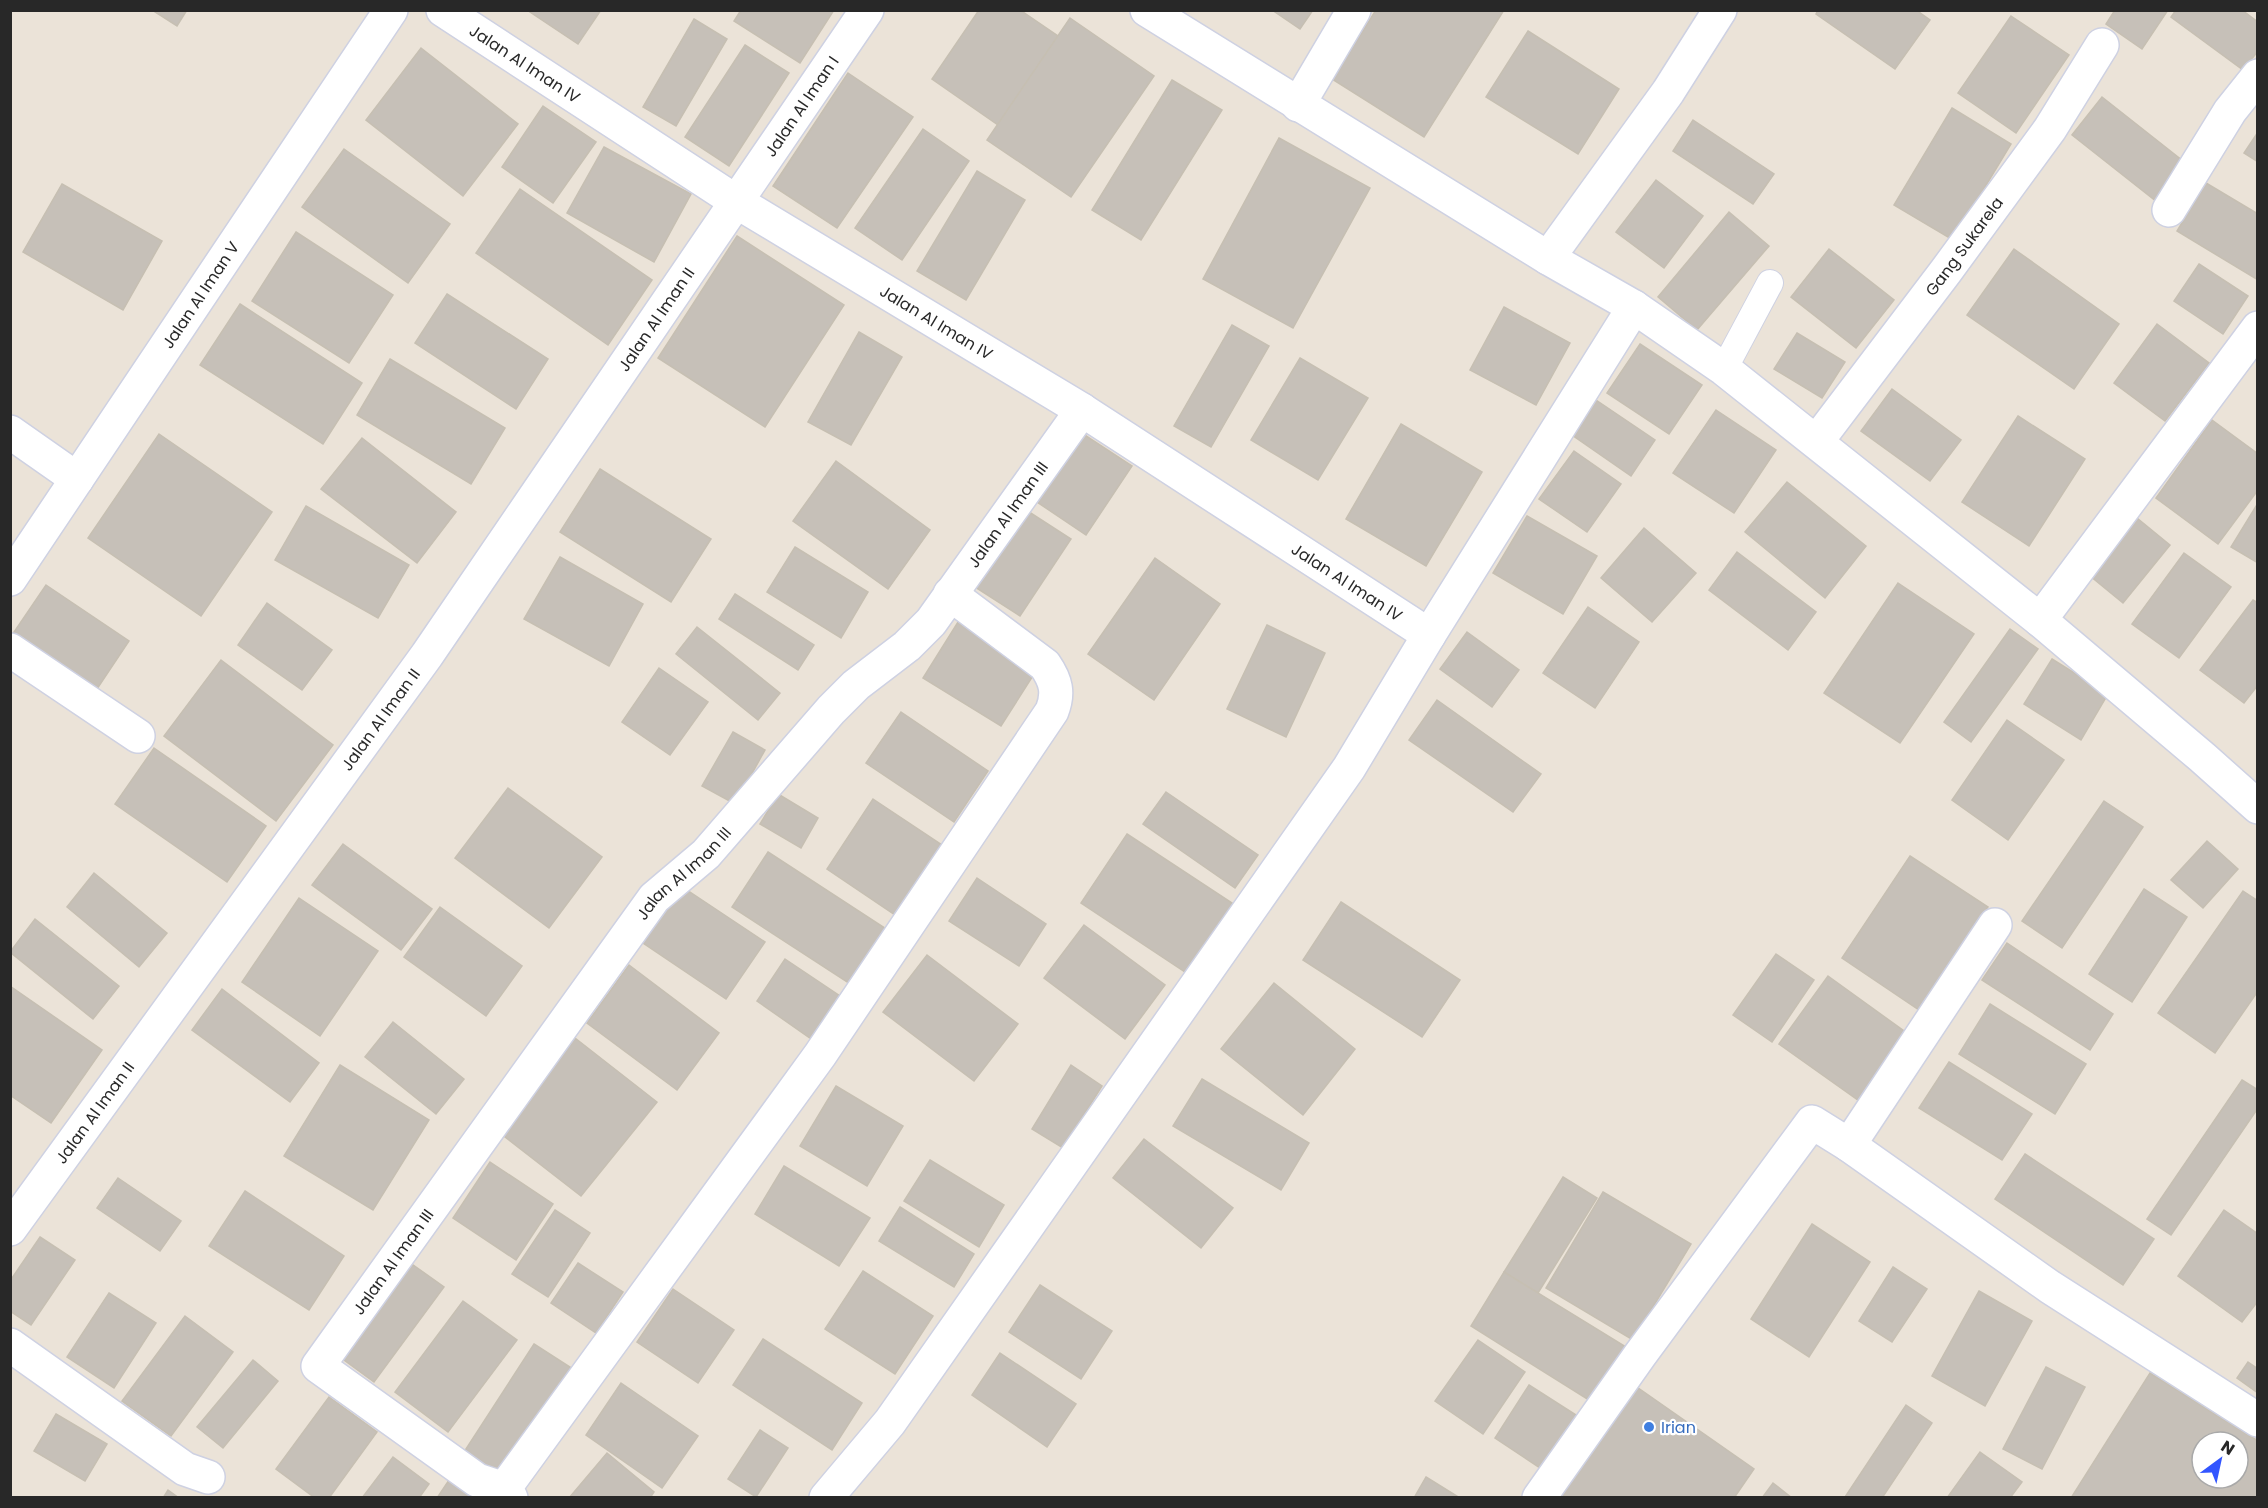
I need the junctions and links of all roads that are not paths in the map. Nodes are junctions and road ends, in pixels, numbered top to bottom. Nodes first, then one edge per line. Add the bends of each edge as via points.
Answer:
1 (391, 10) edge
2 (443, 10) edge
3 (867, 10) edge
4 (1147, 10) edge
5 (1354, 10) edge
6 (1720, 10) edge
7 (2102, 45) dead end
8 (2258, 76) edge
9 (1298, 105) junction
10 (737, 202) junction
11 (2169, 210) dead end
12 (1548, 258) junction
13 (1770, 283) dead end
14 (1634, 307) junction
15 (2258, 328) edge
16 (1724, 369) junction
17 (1082, 410) junction
18 (10, 432) edge
19 (1817, 441) junction
20 (77, 479) junction
21 (10, 579) edge
22 (950, 594) junction
23 (2040, 620) junction
24 (1429, 635) junction
25 (10, 650) edge
26 (138, 736) dead end
27 (2258, 807) edge
28 (1995, 925) dead end
29 (1848, 1145) junction
30 (10, 1229) edge
31 (14, 1355) edge
32 (2258, 1420) edge
33 (207, 1477) dead end
34 (508, 1493) edge
35 (826, 1497) edge
36 (1539, 1497) edge

1 - 20 street, Jalan Al Iman V
2 - 10 street, Jalan Al Iman IV
3 - 10 street, Jalan Al Iman I
4 - 9 street
5 - 9 street
6 - 12 street via 1668,92
7 - 19 street, Gang Sukarela via 2050,129
8 - 11 street via 2230,111
9 - 12 street
10 - 17 street, Jalan Al Iman IV
10 - 30 street, Jalan Al Iman II via 427,655
12 - 14 street
13 - 16 lane
14 - 16 street
14 - 24 street
15 - 23 street
16 - 19 street
17 - 22 street, Jalan Al Iman III
17 - 24 street, Jalan Al Iman IV
18 - 20 street
19 - 23 street
20 - 21 street, Jalan Al Iman V
22 - 34 street via 1045,665 1056,688 1052,711 820,1055
22 - 34 street, Jalan Al Iman III via 931,622 907,646 856,685 831,710 706,854 654,898 318,1366 477,1479
23 - 27 street
24 - 35 street via 1335,788 890,1422
25 - 26 street
28 - 29 street
29 - 32 street via 2050,1287
29 - 36 street via 1812,1122
31 - 33 street via 185,1469

